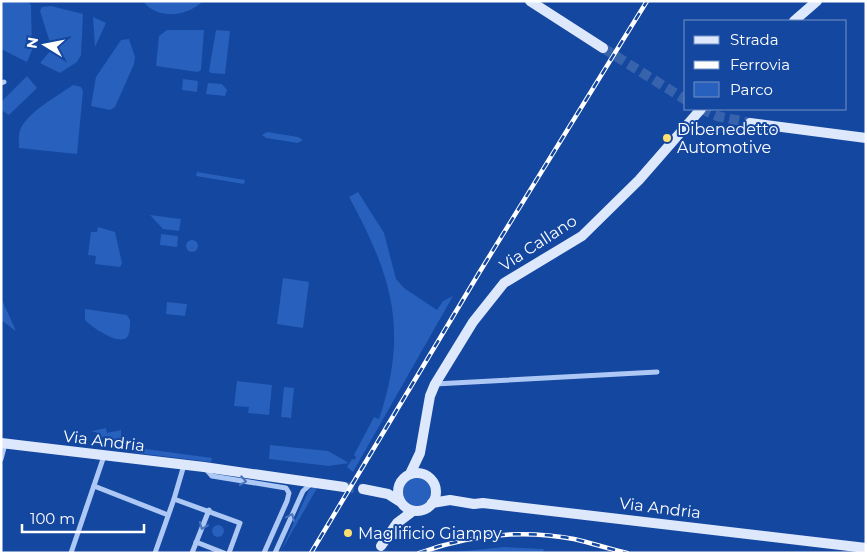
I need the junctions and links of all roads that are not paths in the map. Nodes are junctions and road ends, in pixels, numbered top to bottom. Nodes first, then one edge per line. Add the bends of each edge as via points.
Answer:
1 (530, 1) edge
2 (817, 1) edge
3 (795, 20) edge
4 (603, 48) tunnel mouth
5 (700, 110) edge
6 (750, 123) tunnel mouth
7 (866, 138) edge
8 (657, 372) dead end
9 (435, 384) junction
10 (3, 443) edge
11 (420, 453) junction
12 (104, 456) junction
13 (1, 459) edge
14 (184, 465) junction
15 (204, 467) junction
16 (410, 474) junction
17 (429, 477) junction
18 (312, 483) junction
19 (399, 484) junction
20 (94, 486) junction
21 (344, 487) tunnel mouth
22 (363, 489) tunnel mouth
23 (376, 491) junction
24 (436, 491) junction
25 (174, 499) junction
26 (450, 500) junction
27 (401, 503) junction
28 (432, 503) junction
29 (209, 510) junction
30 (413, 511) junction
31 (168, 515) junction
32 (397, 523) junction
33 (196, 542) junction
34 (381, 546) dead end
35 (866, 548) edge
36 (71, 553) edge
37 (154, 553) edge
38 (192, 553) edge
39 (224, 553) edge
40 (229, 553) edge
41 (264, 553) edge
42 (275, 553) edge

1 - 4 main road
2 - 3 main road
5 - 9 main road, Via Callano via 638,180 582,236 504,283 473,322
6 - 7 main road
8 - 9 street
9 - 11 main road, Via Callano
10 - 12 main road, Via Andria
10 - 13 street
11 - 16 main road, Via Callano
11 - 17 main road
12 - 14 main road, Via Andria
12 - 20 street
14 - 15 main road, Via Andria
14 - 25 street
15 - 18 main road, Via Andria
15 -> 41 street, Via Andria via 212,476 286,488 289,493 287,500
16 - 17 main road via 420,473
16 - 19 main road
17 - 24 main road
18 - 21 main road, Via Andria
42 -> 18 street via 303,491
19 - 23 main road
19 - 27 main road via 397,492
20 - 31 street
20 - 36 street
22 - 23 main road
23 - 27 main road
24 - 26 main road, Via Andria
24 - 28 main road
25 - 29 street
25 - 31 street
26 - 28 main road, Via Andria
26 - 35 main road, Via Andria
27 - 30 main road
27 - 32 main road
28 - 30 main road
29 -> 33 street
29 - 40 street via 240,523
30 - 32 main road
31 - 37 street
32 - 34 main road
33 - 38 street
33 - 39 street

